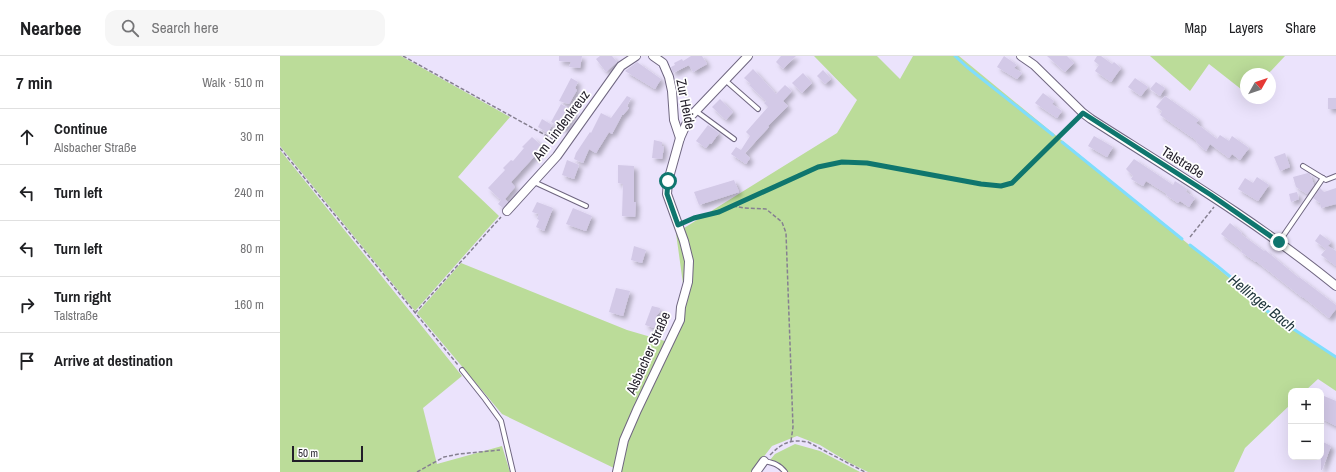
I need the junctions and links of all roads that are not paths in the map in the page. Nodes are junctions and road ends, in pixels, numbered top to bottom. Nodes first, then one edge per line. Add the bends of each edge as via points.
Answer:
1 (636, 56) edge
2 (653, 56) edge
3 (748, 56) edge
4 (1021, 56) edge
5 (1028, 56) edge
6 (1034, 65) junction
7 (725, 80) junction
8 (758, 109) dead end
9 (696, 111) junction
10 (680, 138) junction
11 (734, 139) dead end
12 (1303, 166) dead end
13 (1336, 176) edge
14 (1323, 178) junction
15 (534, 181) junction
16 (586, 206) dead end
17 (507, 211) road end
18 (1279, 242) junction
19 (1336, 286) edge
20 (462, 370) road end
21 (764, 461) joint
22 (513, 472) edge
23 (617, 472) edge
24 (756, 472) edge
25 (785, 472) edge

1 - 15 street, Am Lindenkreuz via 621,66 565,146
2 - 10 street, Zur Heide via 663,64 669,76 674,120
3 - 7 street, Alsbacher Straße
4 - 6 street, Talstraße
5 - 6 street
6 - 18 street, Talstraße via 1083,113
7 - 8 lane
7 - 9 street, Alsbacher Straße
9 - 10 street, Alsbacher Straße via 689,118
9 - 11 lane
10 - 23 street, Alsbacher Straße via 667,194 689,261 688,282 680,320 624,440
12 - 14 lane
13 - 14 lane via 1326,180
14 - 18 lane
15 - 16 lane
15 - 17 street, Am Lindenkreuz
18 - 19 street, Talstraße
20 - 22 lane via 501,422
21 - 24 street
21 - 25 lane via 782,467

